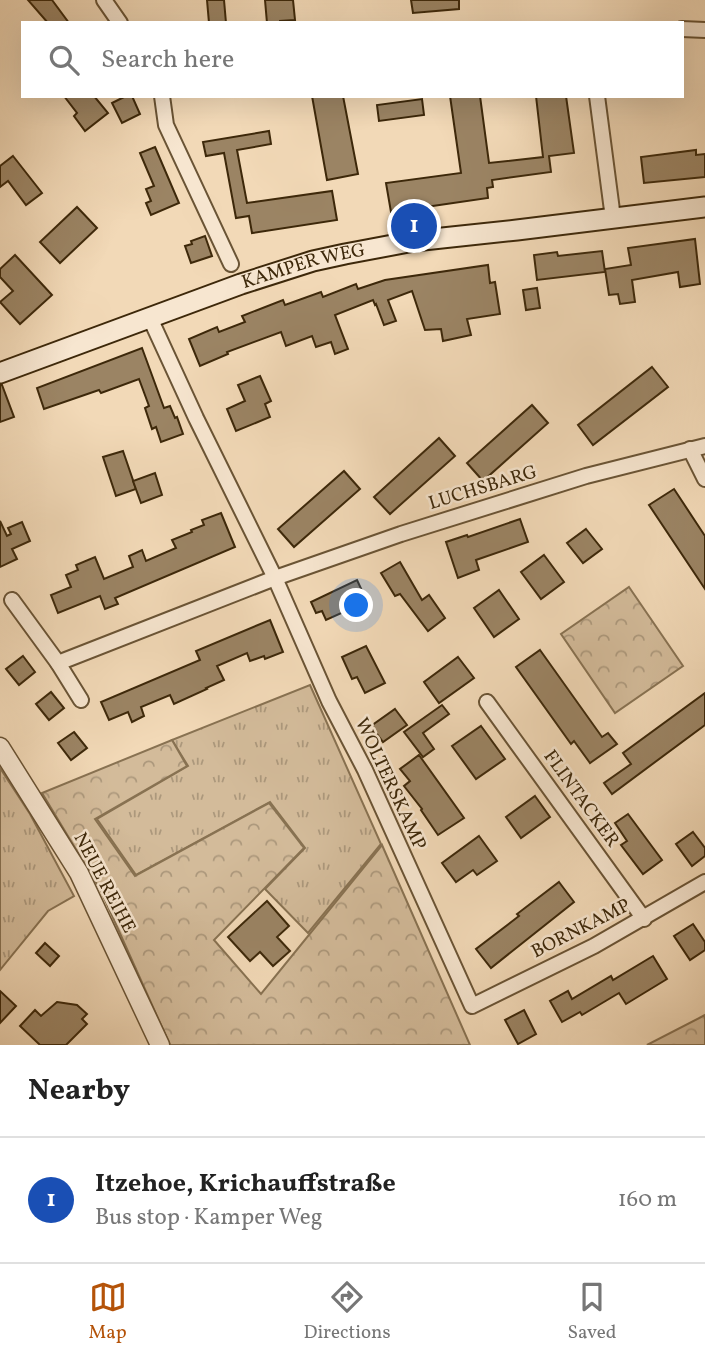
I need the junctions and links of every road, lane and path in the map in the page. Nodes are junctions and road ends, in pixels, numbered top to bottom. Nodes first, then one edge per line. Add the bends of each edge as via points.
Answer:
1 (104, 0) edge
2 (119, 21) edge
3 (684, 29) edge
4 (705, 30) edge
5 (162, 98) edge
6 (597, 98) edge
7 (705, 207) edge
8 (613, 218) junction
9 (231, 264) dead end
10 (149, 318) junction
11 (0, 373) edge
12 (698, 447) edge
13 (705, 479) edge
14 (275, 578) junction
15 (12, 600) dead end
16 (58, 663) junction
17 (81, 700) dead end
18 (487, 702) dead end
19 (0, 747) edge
20 (705, 882) edge
21 (644, 919) junction
22 (472, 1006) joint
23 (160, 1045) edge

1 - 2 street
3 - 4 street
5 - 9 street via 166,125
6 - 8 street
7 - 8 main road, KAMPER WEG
8 - 10 main road, KAMPER WEG via 414,241 345,254 241,284
10 - 11 main road, KAMPER WEG
10 - 14 street, WOLTERSKAMP
12 - 13 street
12 - 14 street, LUCHSBARG via 542,489
14 - 16 street
14 - 22 street, WOLTERSKAMP
15 - 16 street
16 - 17 street
18 - 21 street, FLINTACKER
19 - 23 street, NEUE REIHE via 79,873
20 - 21 street, BORNKAMP
21 - 22 street, BORNKAMP

